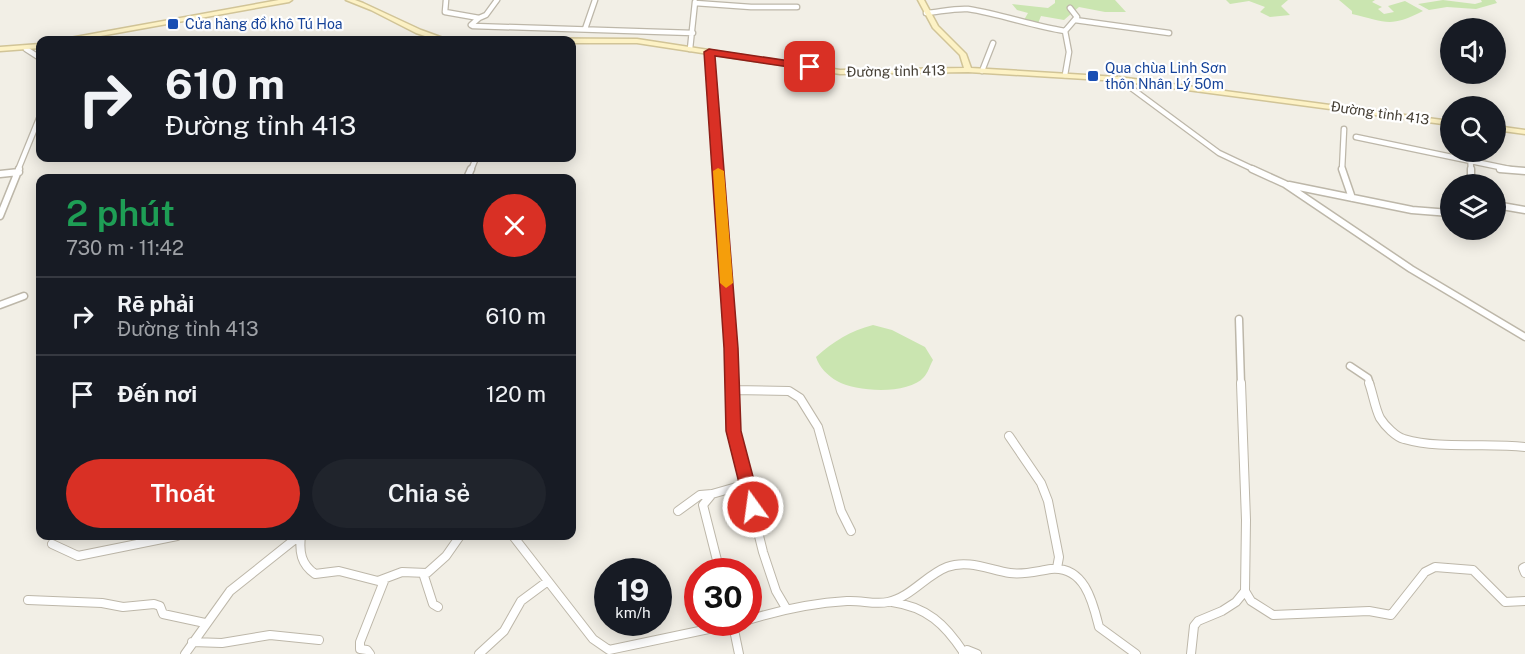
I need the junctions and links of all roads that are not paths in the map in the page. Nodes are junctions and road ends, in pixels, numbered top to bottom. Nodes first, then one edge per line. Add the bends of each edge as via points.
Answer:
1 (289, 0) edge
2 (350, 0) edge
3 (446, 0) edge
4 (497, 0) edge
5 (596, 0) edge
6 (921, 0) edge
7 (695, 2) edge
8 (797, 7) dead end
9 (1070, 8) dead end
10 (926, 12) junction
11 (479, 18) junction
12 (1075, 20) junction
13 (585, 29) junction
14 (1065, 31) junction
15 (693, 33) junction
16 (1169, 33) dead end
17 (92, 36) edge
18 (431, 36) edge
19 (576, 40) edge
20 (993, 43) dead end
21 (36, 47) edge
22 (26, 49) junction
23 (690, 49) junction
24 (0, 50) edge
25 (709, 52) junction
26 (36, 55) edge
27 (968, 70) junction
28 (982, 71) junction
29 (1065, 75) junction
30 (1119, 79) junction
31 (1440, 122) edge
32 (36, 127) edge
33 (1344, 129) dead end
34 (1506, 129) edge
35 (1525, 132) edge
36 (1356, 136) dead end
37 (1440, 155) edge
38 (1471, 162) joint
39 (1525, 171) edge
40 (19, 172) junction
41 (0, 174) edge
42 (1471, 174) edge
43 (1285, 184) junction
44 (1317, 190) junction
45 (1352, 198) junction
46 (1311, 200) junction
47 (1506, 207) edge
48 (1525, 210) edge
49 (1440, 212) edge
50 (0, 216) edge
51 (24, 296) dead end
52 (0, 304) edge
53 (1239, 319) dead end
54 (1525, 337) edge
55 (1350, 366) dead end
56 (732, 390) junction
57 (1009, 436) dead end
58 (1525, 447) edge
59 (747, 484) junction
60 (712, 494) junction
61 (678, 511) dead end
62 (850, 531) dead end
63 (157, 540) edge
64 (295, 540) edge
65 (300, 540) edge
66 (457, 540) edge
67 (516, 540) edge
68 (52, 544) dead end
69 (716, 558) edge
70 (1525, 567) edge
71 (1057, 568) junction
72 (423, 573) junction
73 (1525, 573) edge
74 (384, 581) junction
75 (548, 581) junction
76 (1245, 591) junction
77 (27, 600) dead end
78 (1525, 601) edge
79 (891, 602) junction
80 (438, 607) dead end
81 (786, 608) junction
82 (762, 616) edge
83 (205, 623) junction
84 (684, 636) edge
85 (738, 636) edge
86 (319, 640) dead end
87 (192, 642) junction
88 (608, 652) edge
89 (964, 653) edge
90 (184, 654) edge
91 (370, 654) edge
92 (479, 654) edge
93 (739, 654) edge
94 (977, 654) edge
95 (1136, 654) edge
96 (1191, 654) edge

1 - 17 main road
2 - 18 main road, Đường tỉnh 413 via 380,10
3 - 11 street via 446,12
4 - 11 street
5 - 13 street
6 - 10 main road
7 - 8 street
7 - 15 street
9 - 12 street via 1077,14
10 - 14 street via 966,9
10 - 27 main road via 942,35 963,54
11 - 13 street via 471,25
12 - 14 street
12 - 16 street
13 - 15 street
14 - 29 street via 1069,51
15 - 23 street
19 - 23 main road, Đường tỉnh 413 via 637,41
20 - 28 street
21 - 22 main road
22 - 24 main road
22 - 26 street
23 - 25 main road, Đường tỉnh 413
25 - 27 main road, Đường tỉnh 413 via 840,72
25 - 56 street
27 - 28 main road, Đường tỉnh 413
28 - 29 main road, Đường tỉnh 413
29 - 30 main road, Đường tỉnh 413
30 - 31 main road, Đường tỉnh 413
30 - 43 street via 1219,153
32 - 40 street
33 - 45 street via 1342,174
34 - 35 main road
36 - 37 street
38 - 39 street
38 - 42 street
40 - 41 street
40 - 50 street
43 - 44 street
43 - 46 street
44 - 45 street
44 - 46 street
45 - 49 street
46 - 54 street via 1411,269
47 - 48 street
51 - 52 street
53 - 76 street
55 - 58 street via 1368,378 1380,418 1403,439
56 - 59 street via 735,441
56 - 62 street via 789,391 800,398 818,427
57 - 71 street via 1041,483 1048,501 1059,557
59 - 60 street
59 - 81 street via 763,552
60 - 61 street via 700,495
60 - 69 street via 703,505
63 - 68 street via 78,556
64 - 83 street via 239,582
65 - 74 street via 302,561 315,574 339,571
66 - 72 street via 446,556
67 - 75 street
70 - 73 street
71 - 79 street via 1009,574 958,564 946,567
71 - 95 street via 1089,589 1099,627
72 - 74 street via 402,572
72 - 80 street via 433,604
74 - 91 street via 360,642 360,649
75 - 88 street via 593,639
75 - 92 street via 521,601 504,631
76 - 78 street via 1251,601 1273,615 1369,611 1391,615 1425,572 1435,567 1473,570 1505,602
76 - 96 street via 1222,611 1198,621
77 - 83 street via 102,603 123,608 154,603 163,614
79 - 81 street via 854,601
79 - 89 street via 920,607 934,616
81 - 82 street
83 - 87 street
84 - 88 street
85 - 93 street
86 - 87 street via 270,635 222,643
87 - 90 street
89 - 94 street via 967,650

